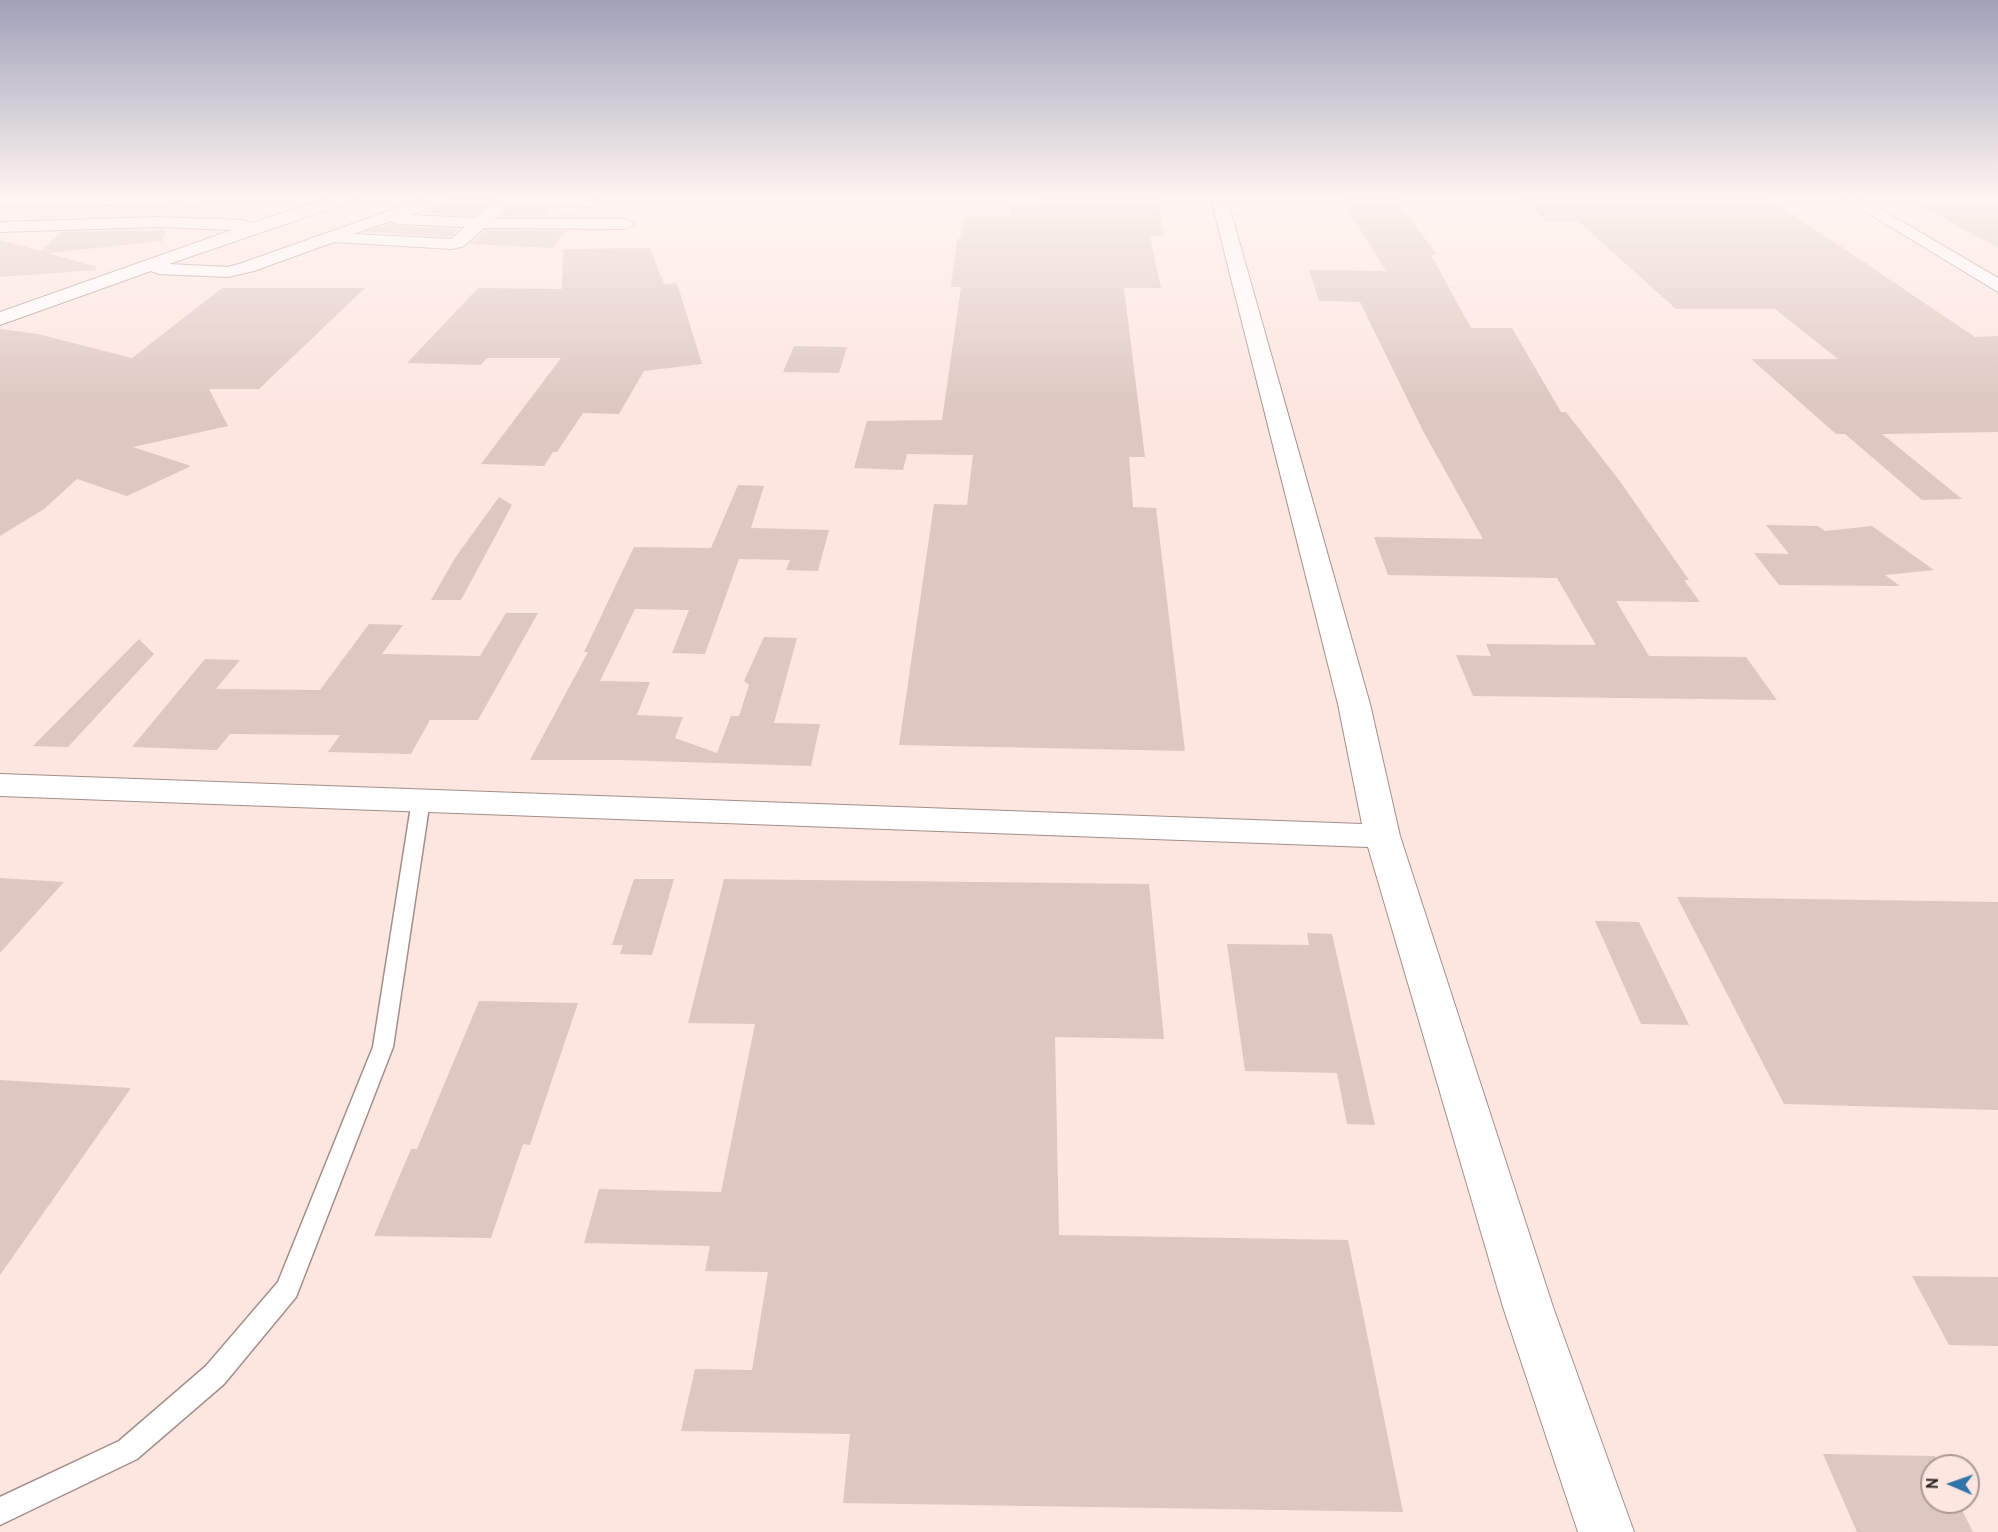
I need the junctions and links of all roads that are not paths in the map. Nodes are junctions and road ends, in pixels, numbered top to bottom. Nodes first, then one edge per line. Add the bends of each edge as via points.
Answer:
1 (149, 266) edge
2 (249, 266) edge
3 (1237, 266) edge
4 (1965, 266) edge
5 (145, 268) junction
6 (1998, 286) edge
7 (72, 292) junction
8 (20, 293) dead end
9 (0, 319) edge
10 (0, 785) edge
11 (421, 800) junction
12 (1382, 836) junction
13 (0, 1511) edge
14 (1606, 1532) edge

1 - 5 street
2 - 5 street via 228,272
3 - 12 street via 1351,692
4 - 6 street
5 - 7 street
7 - 8 street
7 - 9 street
10 - 11 street
11 - 12 street
11 - 13 lane via 383,1047 287,1289 216,1375 128,1450
12 - 14 street via 1527,1307

